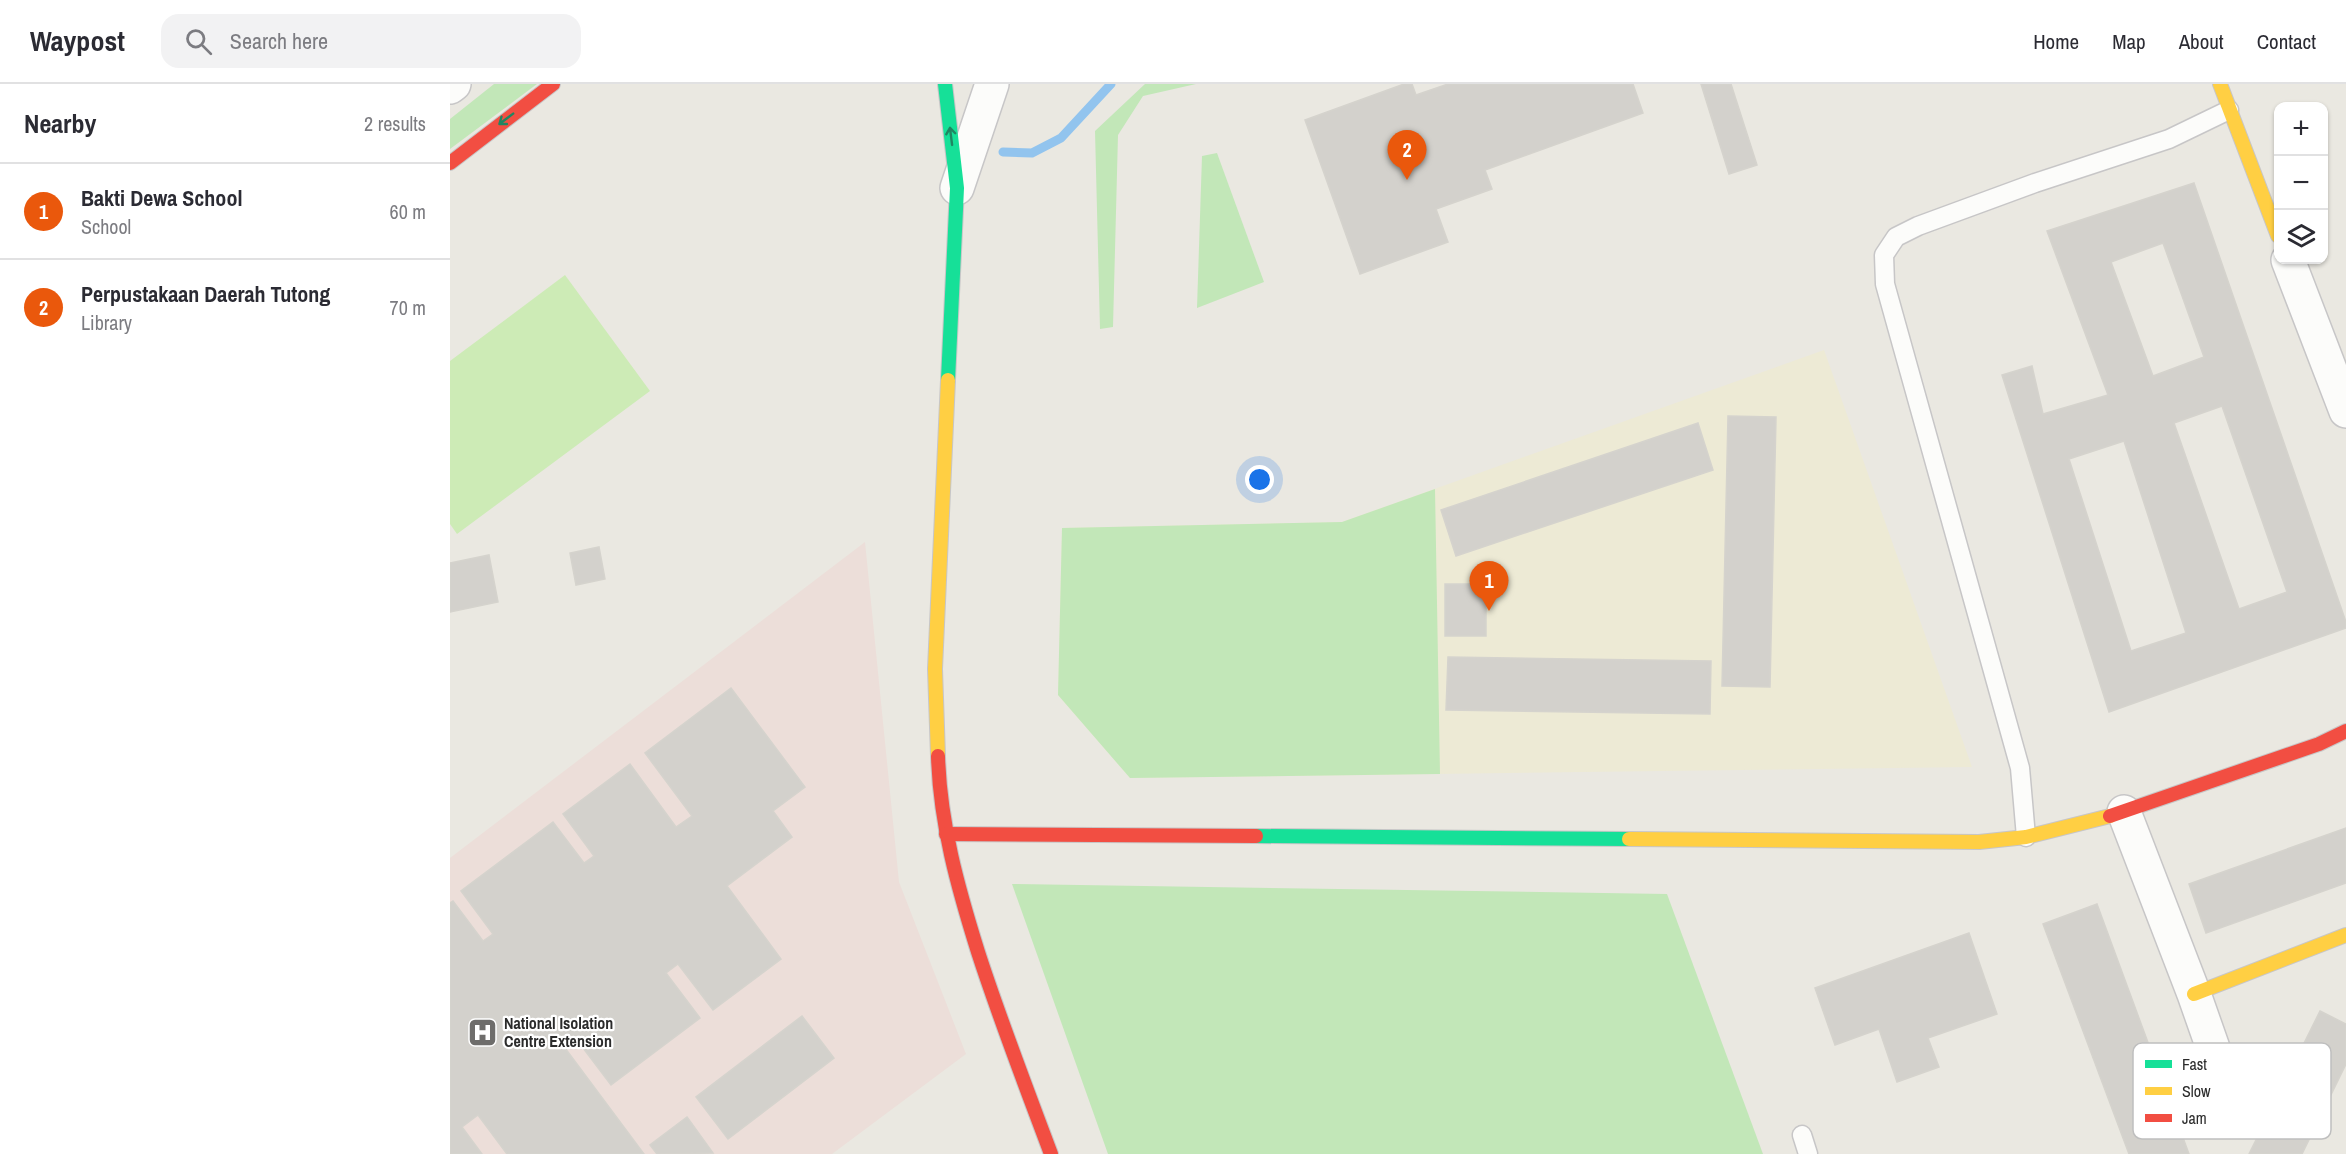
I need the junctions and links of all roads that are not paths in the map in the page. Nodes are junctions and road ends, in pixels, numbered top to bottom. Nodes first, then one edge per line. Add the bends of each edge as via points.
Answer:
1 (454, 84) edge
2 (553, 84) edge
3 (945, 84) edge
4 (992, 84) edge
5 (2220, 84) edge
6 (450, 87) edge
7 (2229, 110) junction
8 (450, 162) edge
9 (957, 188) junction
10 (2274, 226) edge
11 (2290, 264) edge
12 (2346, 411) edge
13 (2346, 731) edge
14 (2124, 812) junction
15 (946, 834) junction
16 (2026, 837) junction
17 (2346, 935) edge
18 (2194, 994) junction
19 (2211, 1043) edge
20 (1802, 1135) dead end
21 (1051, 1154) edge
22 (1808, 1154) edge

1 - 6 street
2 -> 8 street
9 -> 3 street
4 - 9 street
5 - 7 street
7 - 10 street
7 - 16 lane via 2169,139 1918,226 1896,237 1884,255 1885,284 2020,768
9 - 15 street via 934,669 938,772
11 - 12 street
13 - 14 street
14 - 16 street
14 - 18 street
15 - 16 street via 1819,842 1979,842
15 - 21 street via 959,892 993,997
17 - 18 street
18 - 19 street
20 - 22 lane

